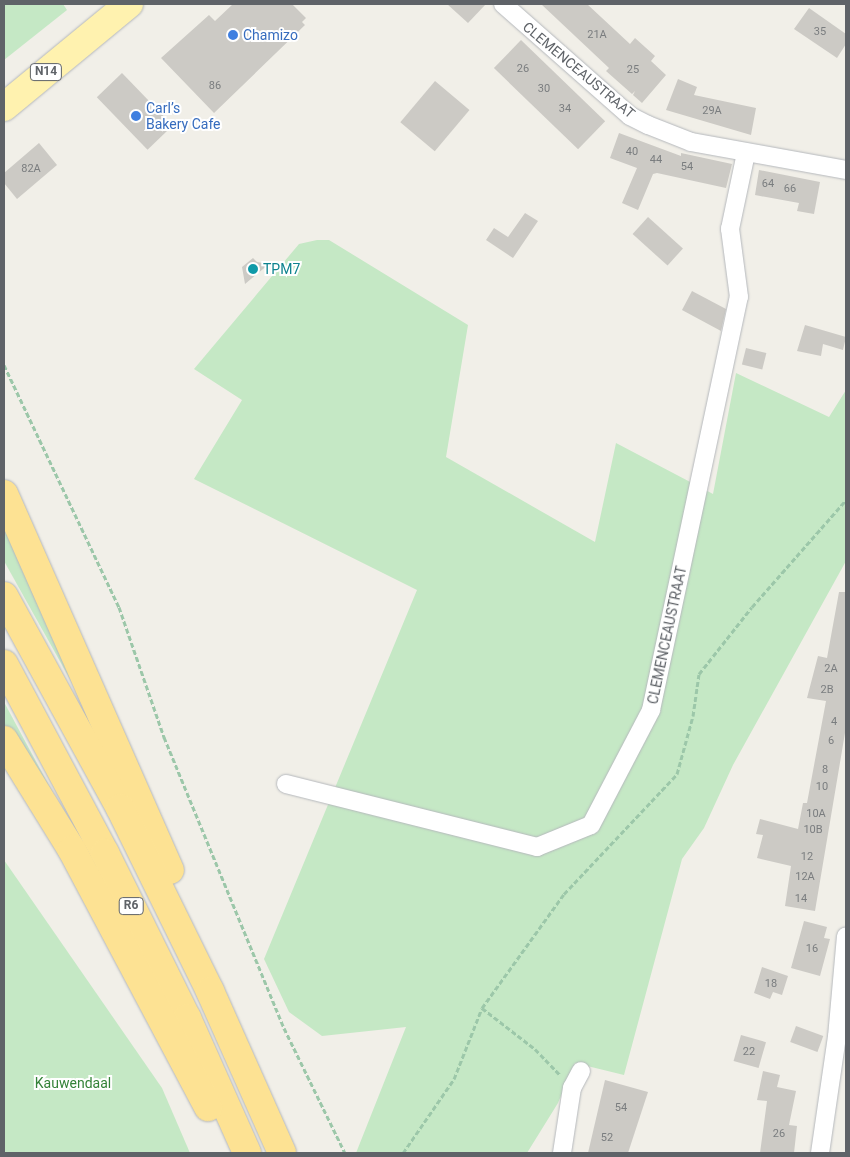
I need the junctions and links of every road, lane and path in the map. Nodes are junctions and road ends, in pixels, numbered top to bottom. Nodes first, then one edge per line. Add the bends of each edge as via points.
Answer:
1 (128, 4) edge
2 (503, 4) edge
3 (4, 107) edge
4 (746, 153) junction
5 (846, 170) edge
6 (4, 364) edge
7 (4, 494) edge
8 (846, 500) edge
9 (4, 596) edge
10 (4, 664) edge
11 (4, 740) edge
12 (286, 784) dead end
13 (846, 936) edge
14 (210, 990) junction
15 (482, 1008) junction
16 (581, 1071) dead end
17 (572, 1088) junction
18 (233, 1153) edge
19 (247, 1153) edge
20 (282, 1153) edge
21 (345, 1153) edge
22 (403, 1153) edge
23 (562, 1153) edge
24 (820, 1153) edge

1 - 3 main road, N14
2 - 4 street, CLEMENCEAUSTRAAT via 630,116 691,142
4 - 5 street, CLEMENCEAUSTRAAT
4 - 12 street, CLEMENCEAUSTRAAT via 730,229 740,297 651,710 591,825 537,847
6 - 21 path via 119,607 164,737 280,1019
7 - 14 highway via 209,957
8 - 15 path via 752,607 699,674 693,716 677,774 564,894
9 - 14 highway, R6 via 120,808
10 - 19 highway, R6 via 109,861 186,1018
11 - 18 highway via 72,850
13 - 24 street via 837,1037
14 - 20 highway, R6
15 - 17 path via 535,1050
15 - 22 path via 454,1079
16 - 17 street
17 - 23 street

